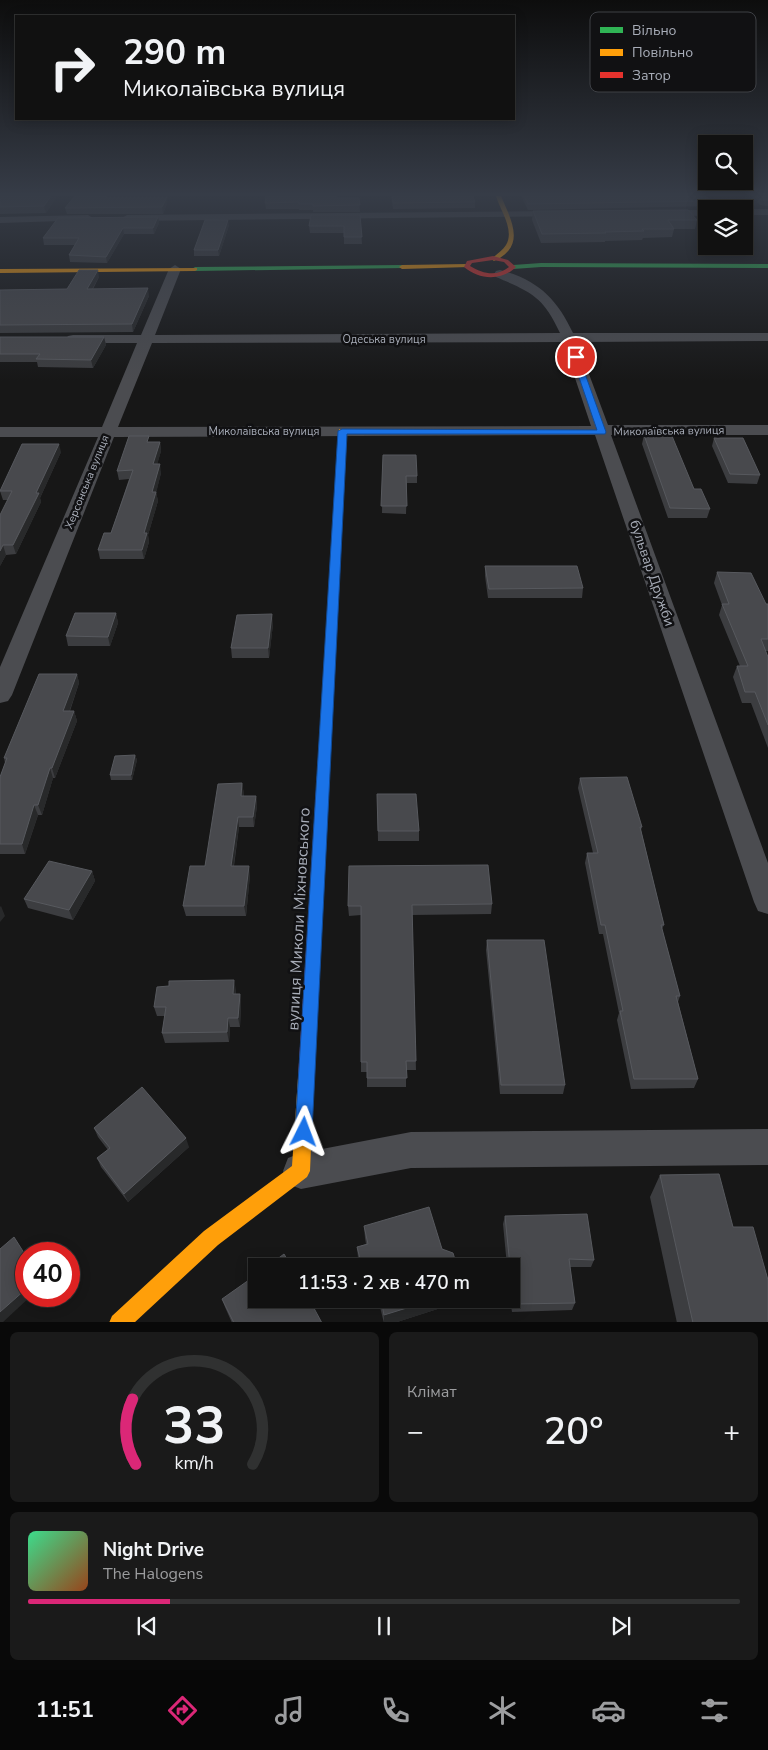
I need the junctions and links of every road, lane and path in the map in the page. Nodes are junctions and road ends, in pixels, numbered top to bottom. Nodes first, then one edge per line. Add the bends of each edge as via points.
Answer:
1 (504, 258) edge
2 (467, 266) junction
3 (768, 266) edge
4 (502, 267) junction
5 (175, 269) junction
6 (0, 271) edge
7 (768, 337) edge
8 (58, 339) edge
9 (145, 339) junction
10 (569, 339) junction
11 (768, 430) edge
12 (108, 431) junction
13 (342, 431) junction
14 (0, 432) edge
15 (602, 432) junction
16 (0, 695) edge
17 (768, 902) edge
18 (768, 1147) edge
19 (301, 1171) junction
20 (119, 1322) edge

1 - 4 street
2 - 4 street via 474,260
2 - 4 street via 480,274
2 - 5 street
3 - 4 street via 541,264
4 - 10 street, бульвар Дружби via 542,293 556,309
5 - 6 street
5 - 9 street, Херсонська вулиця
7 - 10 street, Одеська вулиця
8 - 9 street, Одеська вулиця
9 - 10 street, Одеська вулиця
9 - 12 street, Херсонська вулиця
10 - 15 street, бульвар Дружби
11 - 15 street, Миколаївська вулиця
12 - 13 street, Миколаївська вулиця
12 - 14 street, Миколаївська вулиця
12 - 16 street, Херсонська вулиця
13 - 15 street, Миколаївська вулиця
13 - 19 street, вулиця Миколи Міхновського
15 - 17 street, бульвар Дружби
18 - 19 street via 411,1150
19 - 20 street via 211,1238

